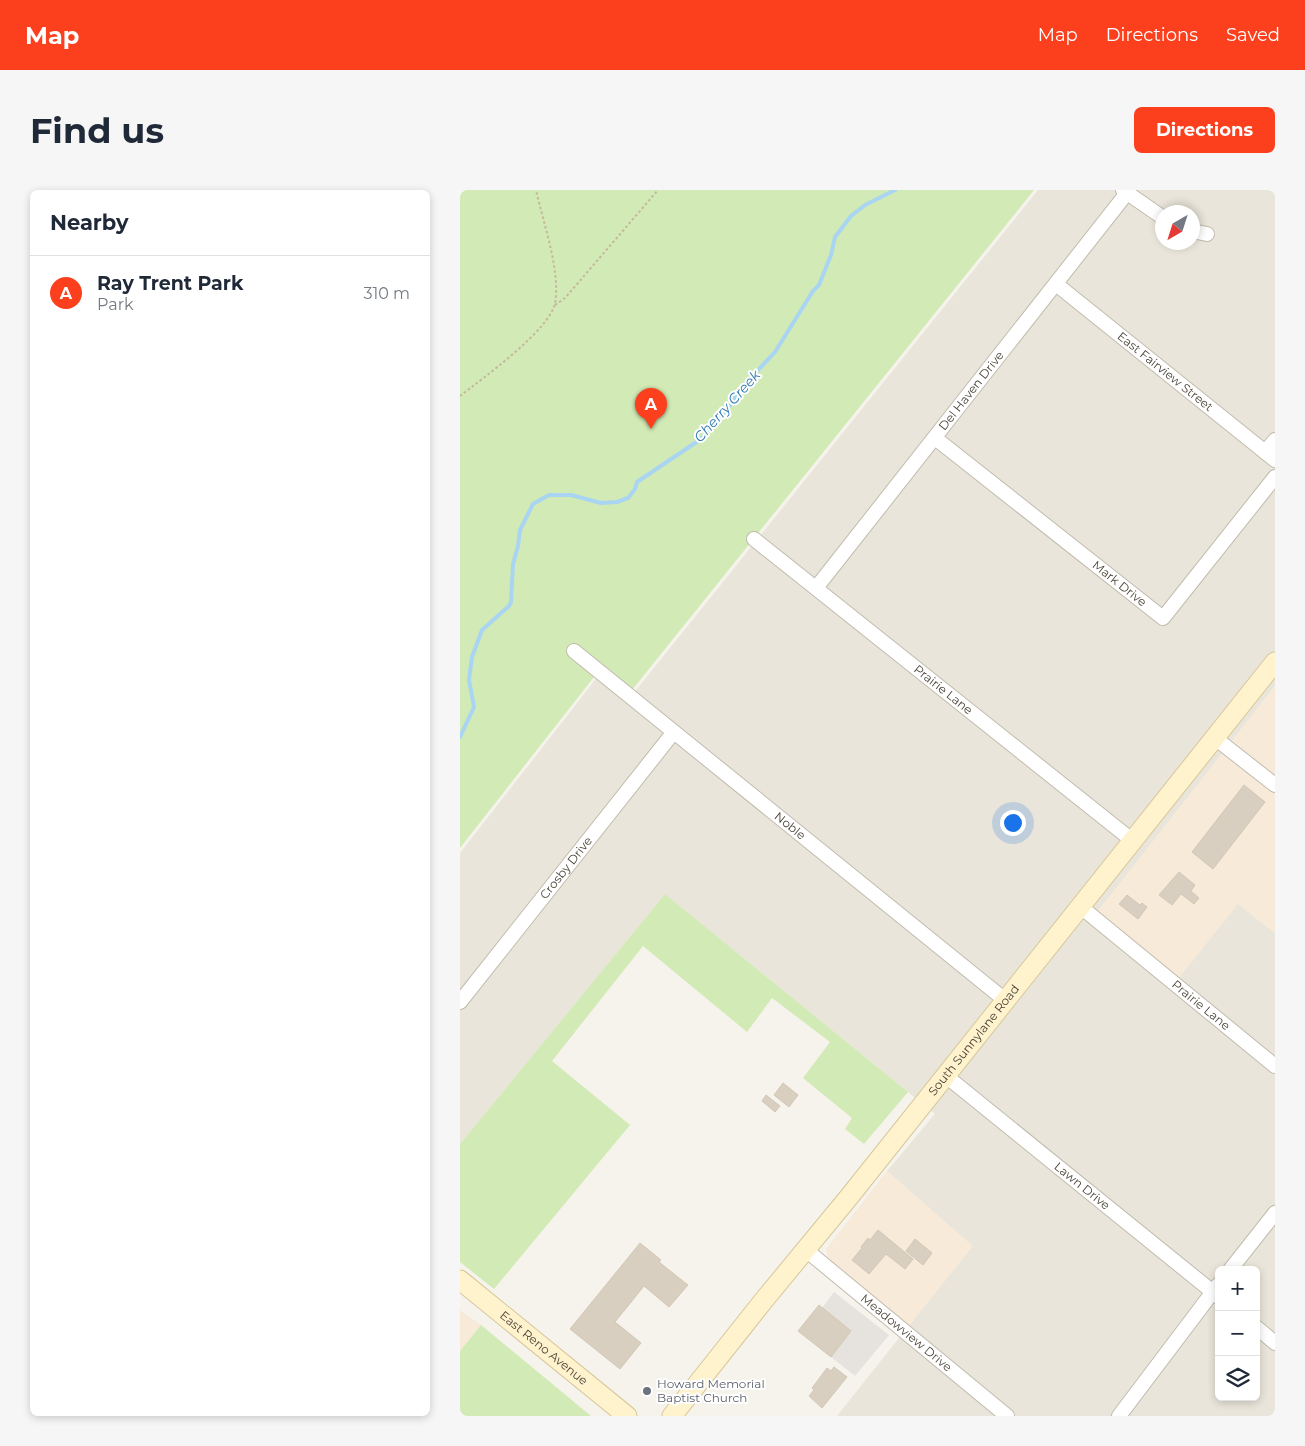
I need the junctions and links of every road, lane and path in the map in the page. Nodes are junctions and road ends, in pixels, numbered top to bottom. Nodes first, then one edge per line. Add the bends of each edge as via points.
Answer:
1 (536, 190) edge
2 (658, 190) edge
3 (1125, 192) edge
4 (1155, 212) edge
5 (1200, 233) edge
6 (1207, 234) dead end
7 (1056, 284) junction
8 (555, 305) junction
9 (460, 396) edge
10 (935, 438) junction
11 (1275, 440) edge
12 (1270, 456) edge
13 (1275, 477) edge
14 (754, 539) dead end
15 (816, 588) junction
16 (574, 652) dead end
17 (1275, 662) edge
18 (673, 733) junction
19 (1215, 738) junction
20 (1275, 785) edge
21 (1133, 841) junction
22 (1081, 907) junction
23 (1005, 1000) junction
24 (460, 1002) edge
25 (1275, 1066) edge
26 (946, 1076) junction
27 (1275, 1213) edge
28 (806, 1250) junction
29 (1233, 1266) edge
30 (460, 1280) edge
31 (1215, 1289) edge
32 (1215, 1294) edge
33 (1260, 1331) edge
34 (1275, 1343) edge
35 (627, 1416) edge
36 (672, 1416) edge
37 (1007, 1416) edge
38 (1119, 1416) edge

1 - 8 path via 557,278
2 - 8 path via 565,298
3 - 4 street, Del Haven Drive
3 - 7 street, Del Haven Drive
5 - 6 street
7 - 10 street, Del Haven Drive
7 - 12 street, East Fairview Street
8 - 9 path via 521,348
10 - 13 street, Mark Drive via 1163,618
10 - 15 street, Del Haven Drive
11 - 12 street
14 - 15 street, Prairie Lane
15 - 21 street, Prairie Lane
16 - 18 street, Noble
17 - 19 main road, South Sunnylane Road
18 - 23 street, Noble
18 - 24 street, Crosby Drive
19 - 20 street
19 - 21 main road, South Sunnylane Road
21 - 22 main road, South Sunnylane Road
22 - 23 main road, South Sunnylane Road
22 - 25 street, Prairie Lane
23 - 26 main road, South Sunnylane Road
26 - 28 main road, South Sunnylane Road
26 - 31 street, Lawn Drive
27 - 29 street
28 - 36 main road, South Sunnylane Road
28 - 37 street, Meadowview Drive
30 - 35 main road, East Reno Avenue
32 - 38 street
33 - 34 street

